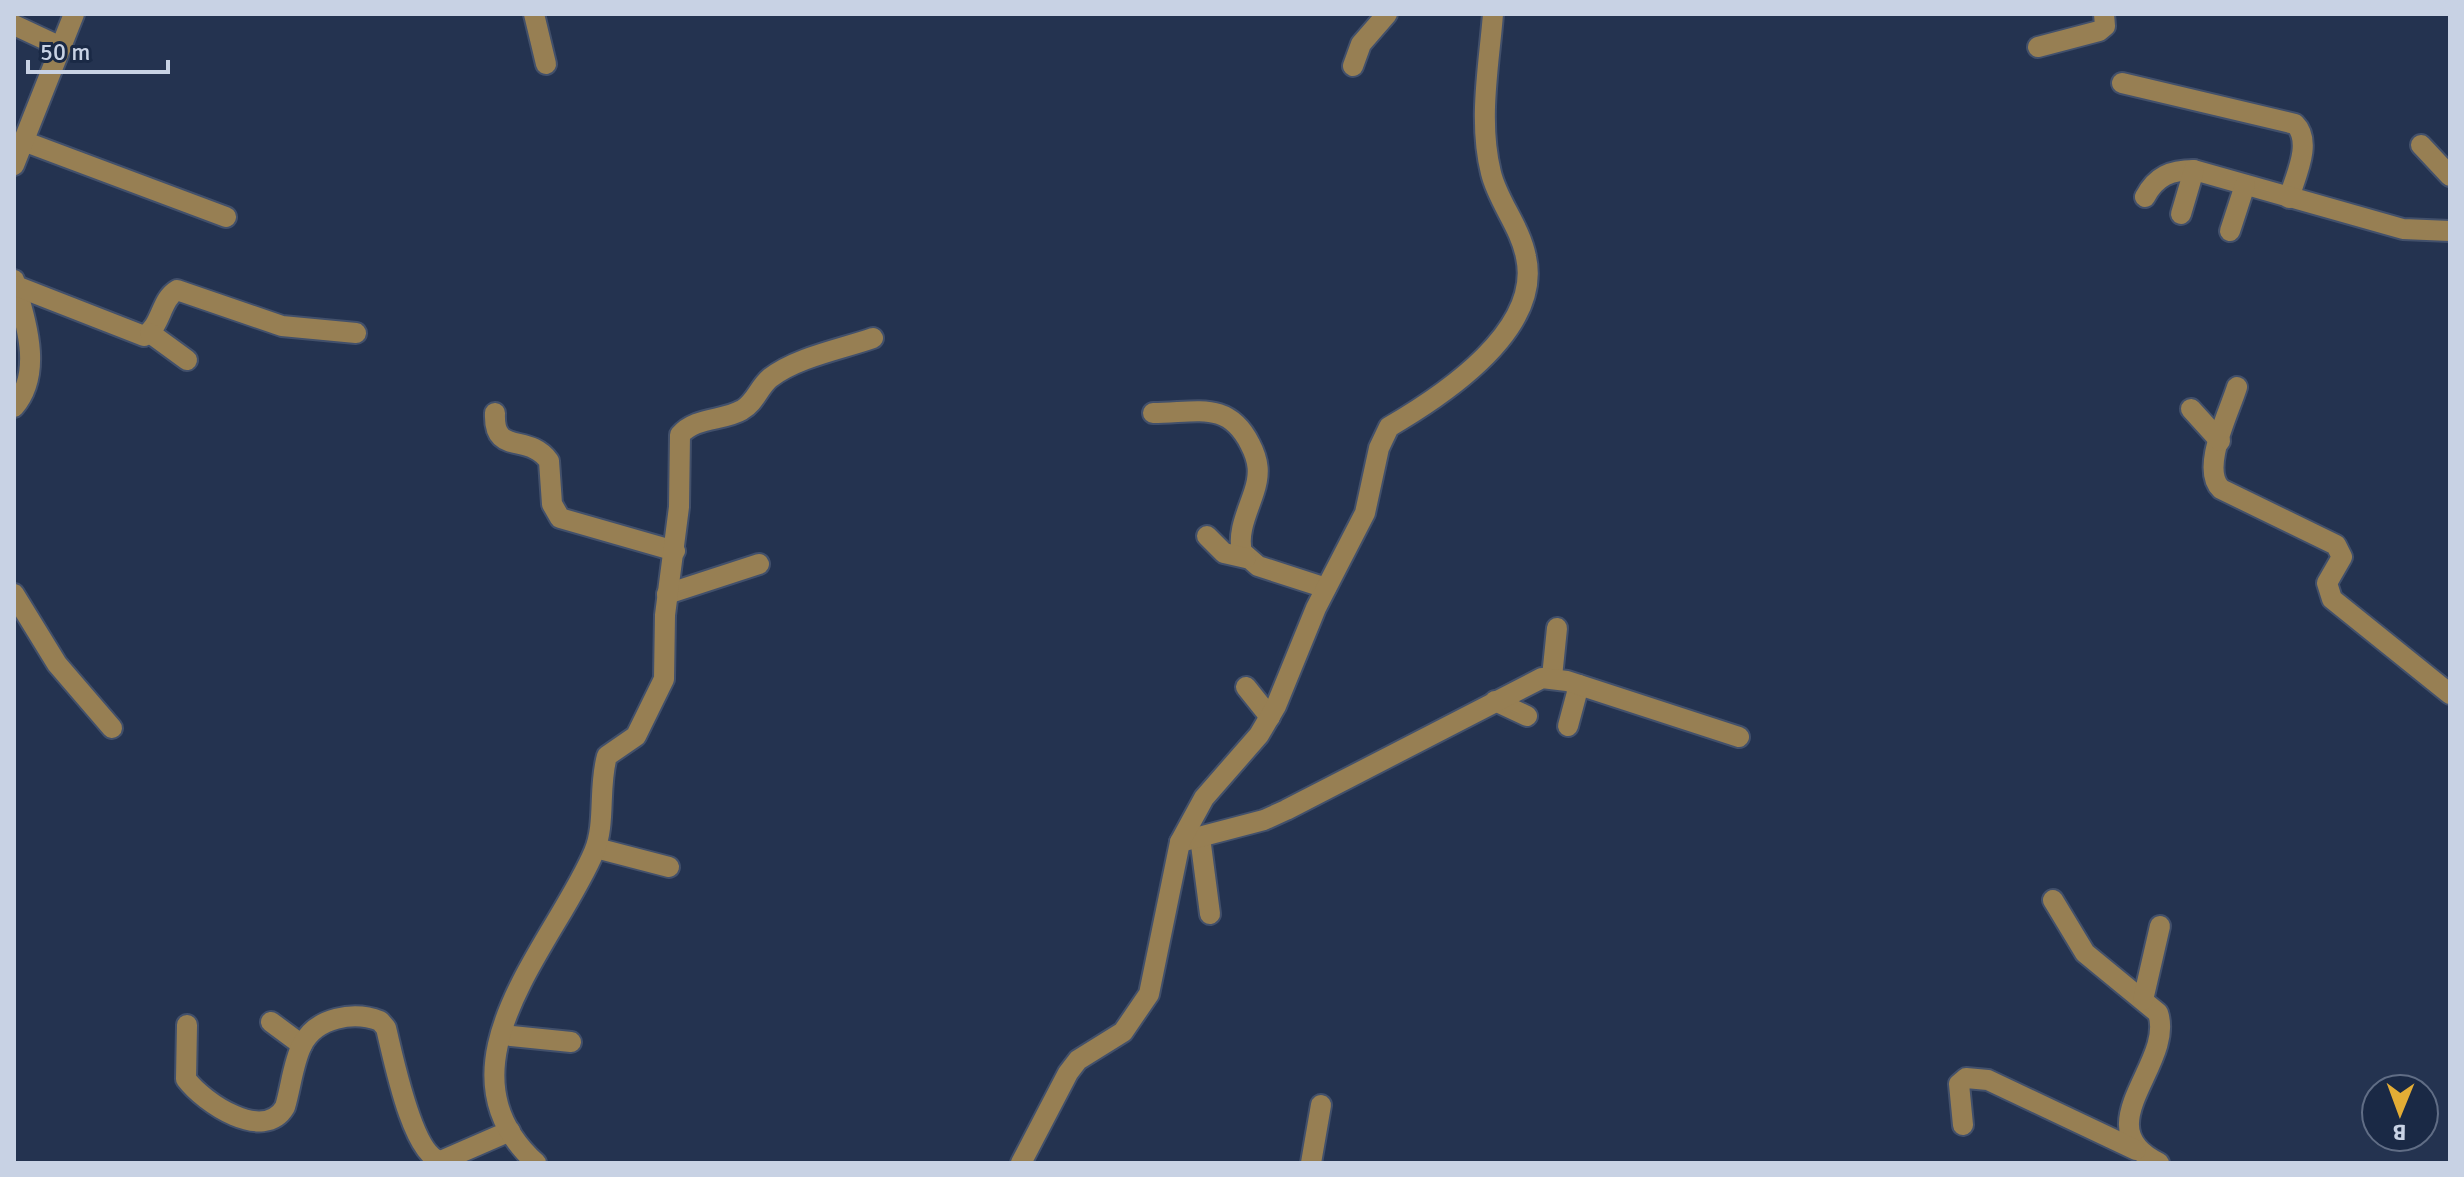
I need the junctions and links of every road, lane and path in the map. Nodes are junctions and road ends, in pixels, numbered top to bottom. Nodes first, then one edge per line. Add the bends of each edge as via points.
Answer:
1 (74, 14) edge
2 (534, 14) edge
3 (1493, 14) edge
4 (2104, 14) edge
5 (1379, 16) edge
6 (14, 25) edge
7 (61, 47) junction
8 (2038, 47) dead end
9 (546, 64) dead end
10 (1353, 66) dead end
11 (2122, 83) dead end
12 (23, 141) junction
13 (2421, 145) dead end
14 (14, 165) edge
15 (2194, 170) junction
16 (2450, 176) edge
17 (2245, 185) junction
18 (2145, 197) dead end
19 (2289, 198) junction
20 (2181, 214) dead end
21 (226, 217) dead end
22 (2230, 231) dead end
23 (2450, 231) edge
24 (15, 283) edge
25 (150, 333) junction
26 (356, 333) dead end
27 (873, 338) dead end
28 (187, 360) dead end
29 (2237, 387) dead end
30 (14, 407) edge
31 (2191, 409) dead end
32 (495, 413) dead end
33 (1153, 413) dead end
34 (2220, 441) junction
35 (1207, 536) dead end
36 (675, 551) junction
37 (1246, 558) junction
38 (759, 564) dead end
39 (1326, 588) junction
40 (14, 594) edge
41 (667, 594) junction
42 (1557, 628) dead end
43 (1552, 677) junction
44 (1579, 685) junction
45 (1246, 687) dead end
46 (2450, 694) edge
47 (1495, 701) junction
48 (1527, 716) dead end
49 (1270, 717) junction
50 (1568, 726) dead end
51 (112, 728) dead end
52 (1739, 737) dead end
53 (1190, 840) junction
54 (596, 848) junction
55 (669, 867) dead end
56 (2053, 900) dead end
57 (1210, 914) dead end
58 (2160, 926) dead end
59 (2143, 1000) junction
60 (271, 1022) dead end
61 (187, 1025) dead end
62 (502, 1035) junction
63 (571, 1042) dead end
64 (302, 1045) junction
65 (1321, 1105) dead end
66 (1963, 1125) dead end
67 (510, 1131) junction
68 (2136, 1150) junction
69 (439, 1162) edge
70 (536, 1163) edge
71 (1021, 1163) edge
72 (1311, 1163) edge
73 (2159, 1163) edge

1 - 7 street
2 - 9 street
3 - 39 street via 1487,141 1491,173 1526,257 1525,302 1504,334 1461,380 1389,427 1365,513
4 - 8 street via 2105,26 2099,31
5 - 10 street
6 - 7 street
7 - 12 street
11 - 19 street via 2295,124 2304,144
12 - 14 street
12 - 21 street
13 - 16 street
15 - 17 street
15 - 18 street via 2170,172 2152,184
15 - 20 street
17 - 19 street
17 - 22 street
19 - 23 street via 2403,229
24 - 25 street via 141,336
24 - 30 street via 33,365 24,395
25 - 26 street via 177,290 282,326
25 - 28 street
27 - 36 street via 782,371 739,412 687,427 680,435
29 - 34 street
31 - 34 street
32 - 36 street via 499,438 533,446 549,461 552,504 560,518
33 - 37 street via 1223,413 1242,427 1257,456 1259,473 1241,533
34 - 46 street via 2210,470 2217,486 2336,545 2342,557 2327,583 2332,599
35 - 37 street via 1224,553
36 - 41 street
37 - 39 street
38 - 41 street
39 - 49 street
40 - 51 street via 57,664
41 - 54 street via 664,679 636,736 607,756
42 - 43 street
43 - 44 street
43 - 47 street
44 - 50 street
44 - 52 street
45 - 49 street
47 - 48 street
47 - 53 street via 1286,810
49 - 53 street via 1204,798
53 - 57 street
53 - 71 street via 1149,994 1123,1032 1078,1060 1068,1073
54 - 55 street
54 - 62 street via 513,993
56 - 59 street via 2085,953
58 - 59 street
59 - 68 street via 2161,1022 2130,1123 2129,1137
60 - 64 street
61 - 64 street via 186,1079 226,1110 254,1122 275,1119 283,1112
62 - 63 street
62 - 67 street via 494,1075
64 - 69 street via 334,1018 380,1021 421,1144
65 - 72 street
66 - 68 street via 1959,1084 1975,1078
67 - 69 street
67 - 70 street
68 - 73 street

